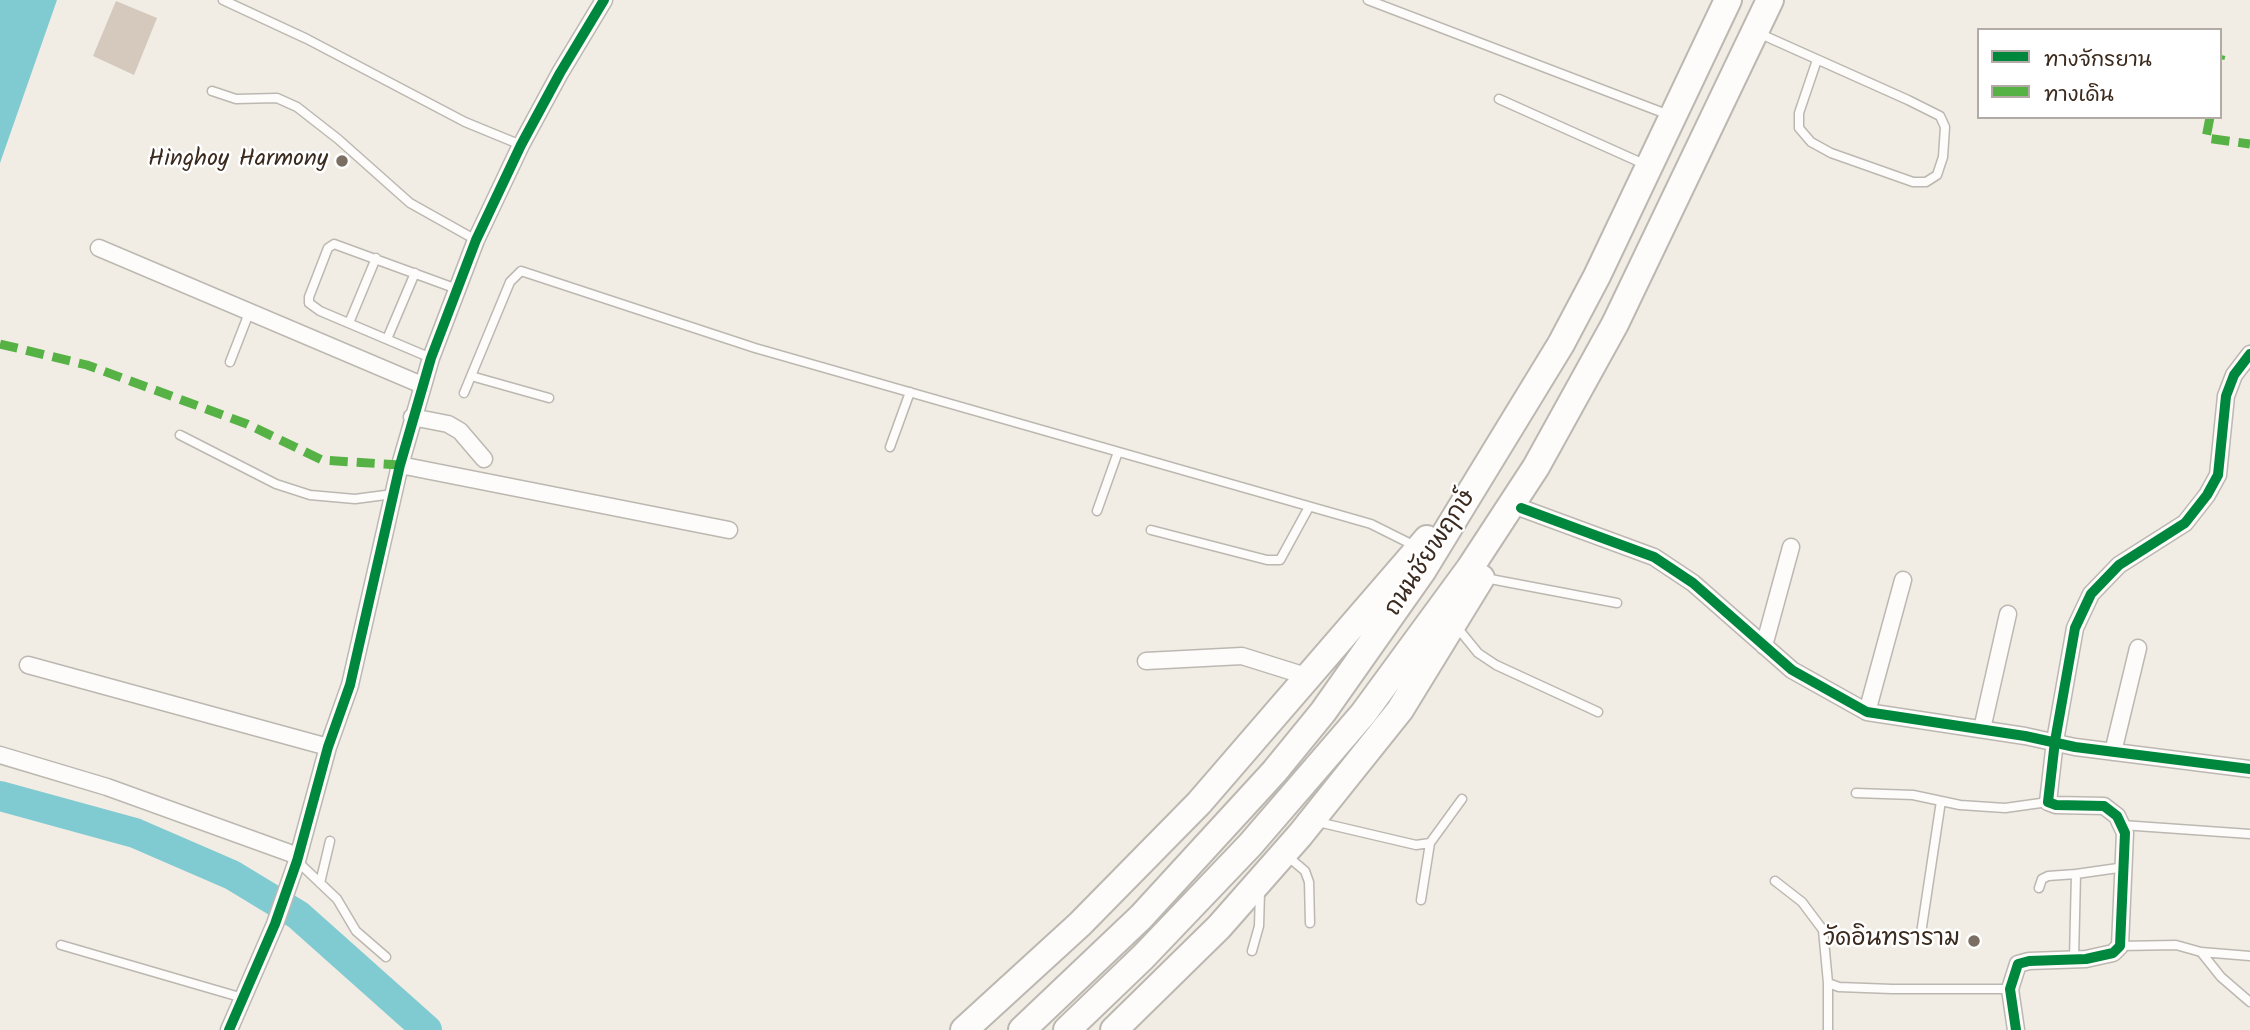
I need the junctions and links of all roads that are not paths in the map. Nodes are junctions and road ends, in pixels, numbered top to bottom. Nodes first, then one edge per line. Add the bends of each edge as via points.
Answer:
1 (223, 0) edge
2 (604, 0) edge
3 (1368, 0) edge
4 (1714, 0) edge
5 (1728, 0) edge
6 (1770, 0) edge
7 (1786, 0) edge
8 (1765, 36) junction
9 (1817, 60) junction
10 (212, 91) dead end
11 (1499, 99) dead end
12 (1678, 107) junction
13 (1717, 112) junction
14 (522, 145) junction
15 (1650, 166) junction
16 (476, 240) junction
17 (99, 248) dead end
18 (376, 258) junction
19 (415, 273) junction
20 (457, 289) junction
21 (249, 313) junction
22 (349, 323) junction
23 (387, 339) junction
24 (2250, 354) edge
25 (431, 358) junction
26 (230, 362) dead end
27 (471, 376) junction
28 (422, 384) junction
29 (910, 392) junction
30 (464, 393) dead end
31 (549, 398) dead end
32 (412, 417) junction
33 (180, 436) dead end
34 (890, 447) dead end
35 (1118, 453) junction
36 (484, 458) dead end
37 (400, 465) junction
38 (1536, 467) junction
39 (1478, 483) junction
40 (393, 494) junction
41 (1309, 507) junction
42 (1521, 508) junction
43 (1097, 511) dead end
44 (729, 530) dead end
45 (1150, 530) dead end
46 (1791, 547) dead end
47 (1419, 548) junction
48 (1481, 578) junction
49 (1903, 580) dead end
50 (1617, 603) dead end
51 (2008, 614) dead end
52 (1454, 624) junction
53 (1764, 646) junction
54 (2137, 648) dead end
55 (1146, 661) dead end
56 (28, 665) dead end
57 (1311, 675) junction
58 (1598, 712) dead end
59 (1867, 712) junction
60 (1982, 729) junction
61 (2055, 741) junction
62 (328, 747) junction
63 (2113, 752) junction
64 (0, 755) edge
65 (2250, 769) edge
66 (1856, 793) dead end
67 (1462, 799) dead end
68 (1941, 801) junction
69 (2048, 802) junction
70 (1311, 821) junction
71 (2122, 825) junction
72 (2250, 834) edge
73 (330, 841) dead end
74 (1430, 843) junction
75 (1284, 853) junction
76 (296, 864) junction
77 (2125, 867) junction
78 (2076, 874) junction
79 (1260, 880) junction
80 (1775, 881) dead end
81 (320, 883) junction
82 (2039, 888) dead end
83 (1421, 900) dead end
84 (1310, 923) dead end
85 (1920, 940) dead end
86 (61, 946) dead end
87 (2120, 946) junction
88 (1252, 951) dead end
89 (2201, 952) junction
90 (2250, 956) edge
91 (386, 957) dead end
92 (2074, 958) junction
93 (1828, 983) junction
94 (2010, 989) junction
95 (243, 998) junction
96 (2250, 1002) edge
97 (1119, 1025) edge
98 (968, 1027) edge
99 (229, 1030) edge
100 (1023, 1030) edge
101 (1067, 1030) edge
102 (1828, 1030) edge
103 (2016, 1030) edge

1 - 14 lane via 465,122
2 - 14 street
3 - 12 lane
4 - 12 main road
5 - 12 main road, ถนนชัยพฤกษ์
6 - 13 main road, ถนนชัยพฤกษ์
7 - 8 main road
8 - 9 lane
8 - 13 main road
9 - 9 lane via 1940,117 1945,127 1937,175 1926,182 1913,182 1811,142 1799,128 1799,113
10 - 16 lane via 236,99 277,98 290,103 410,203
11 - 15 lane
12 - 15 main road, ถนนชัยพฤกษ์
13 - 38 main road, ถนนชัยพฤกษ์ via 1615,324
14 - 16 street
15 - 39 main road, ถนนชัยพฤกษ์ via 1562,344
16 - 20 street
17 - 21 street
18 - 19 lane
18 - 22 lane
18 - 22 lane via 334,244 328,248 309,303
19 - 20 lane
19 - 23 lane
20 - 25 street
21 - 26 lane
21 - 28 street
22 - 23 lane
23 - 25 lane
24 - 61 street via 2234,375 2227,396 2218,475 2207,495 2185,523 2119,565 2091,594 2075,628
25 - 28 street
27 - 29 lane via 510,282 521,271 755,348
27 - 30 lane
27 - 31 lane
28 - 32 street
29 - 34 lane
29 - 35 lane
32 - 36 street via 448,424
32 - 37 street
33 - 40 lane via 266,480 310,495 355,499
35 - 41 lane
35 - 43 lane
37 - 40 street
37 - 44 street
38 - 42 main road, ถนนชัยพฤกษ์
38 - 101 main road, ถนนชัยพฤกษ์ via 1363,714 1250,845
39 - 47 main road
39 - 100 main road, ถนนชัยพฤกษ์ via 1323,712 1274,772 1141,917
40 - 62 street via 350,685
41 - 45 lane via 1280,559 1268,560
41 - 47 lane via 1371,524
42 - 48 main road, ถนนชัยพฤกษ์
42 - 53 street via 1654,557 1693,583
46 - 53 street
47 - 57 main road
48 - 50 lane
48 - 52 main road, ถนนชัยพฤกษ์
49 - 59 street
51 - 60 street
52 - 58 lane via 1478,653 1496,665
52 - 70 main road, ถนนชัยพฤกษ์ via 1400,710
53 - 59 street via 1792,670
54 - 63 street
55 - 57 street via 1242,656
56 - 62 street
57 - 98 main road via 1180,822 1080,924
59 - 60 street
60 - 61 street
61 - 63 street
61 - 69 street
62 - 76 street
63 - 65 street
64 - 76 street via 107,787
66 - 68 lane
67 - 74 lane
68 - 69 lane via 2005,808
68 - 85 lane
69 - 71 street via 2104,806
70 - 74 lane via 1383,840
70 - 75 main road, ถนนชัยพฤกษ์
71 - 72 lane
71 - 77 street
73 - 81 lane
74 - 83 lane
75 - 79 main road, ถนนชัยพฤกษ์
75 - 84 lane via 1305,870
76 - 81 lane
76 - 95 street
77 - 78 lane
77 - 87 street
78 - 82 lane via 2048,876
78 - 92 lane
79 - 88 lane via 1259,926
79 - 97 main road, ถนนชัยพฤกษ์
80 - 93 lane via 1802,902 1823,930
81 - 91 lane via 337,899 356,931
86 - 95 lane
87 - 89 lane via 2176,945
87 - 92 street via 2105,955
89 - 90 lane
89 - 96 lane
92 - 94 street via 2018,964
93 - 94 lane via 1892,989
93 - 102 lane
94 - 103 street
95 - 99 street

